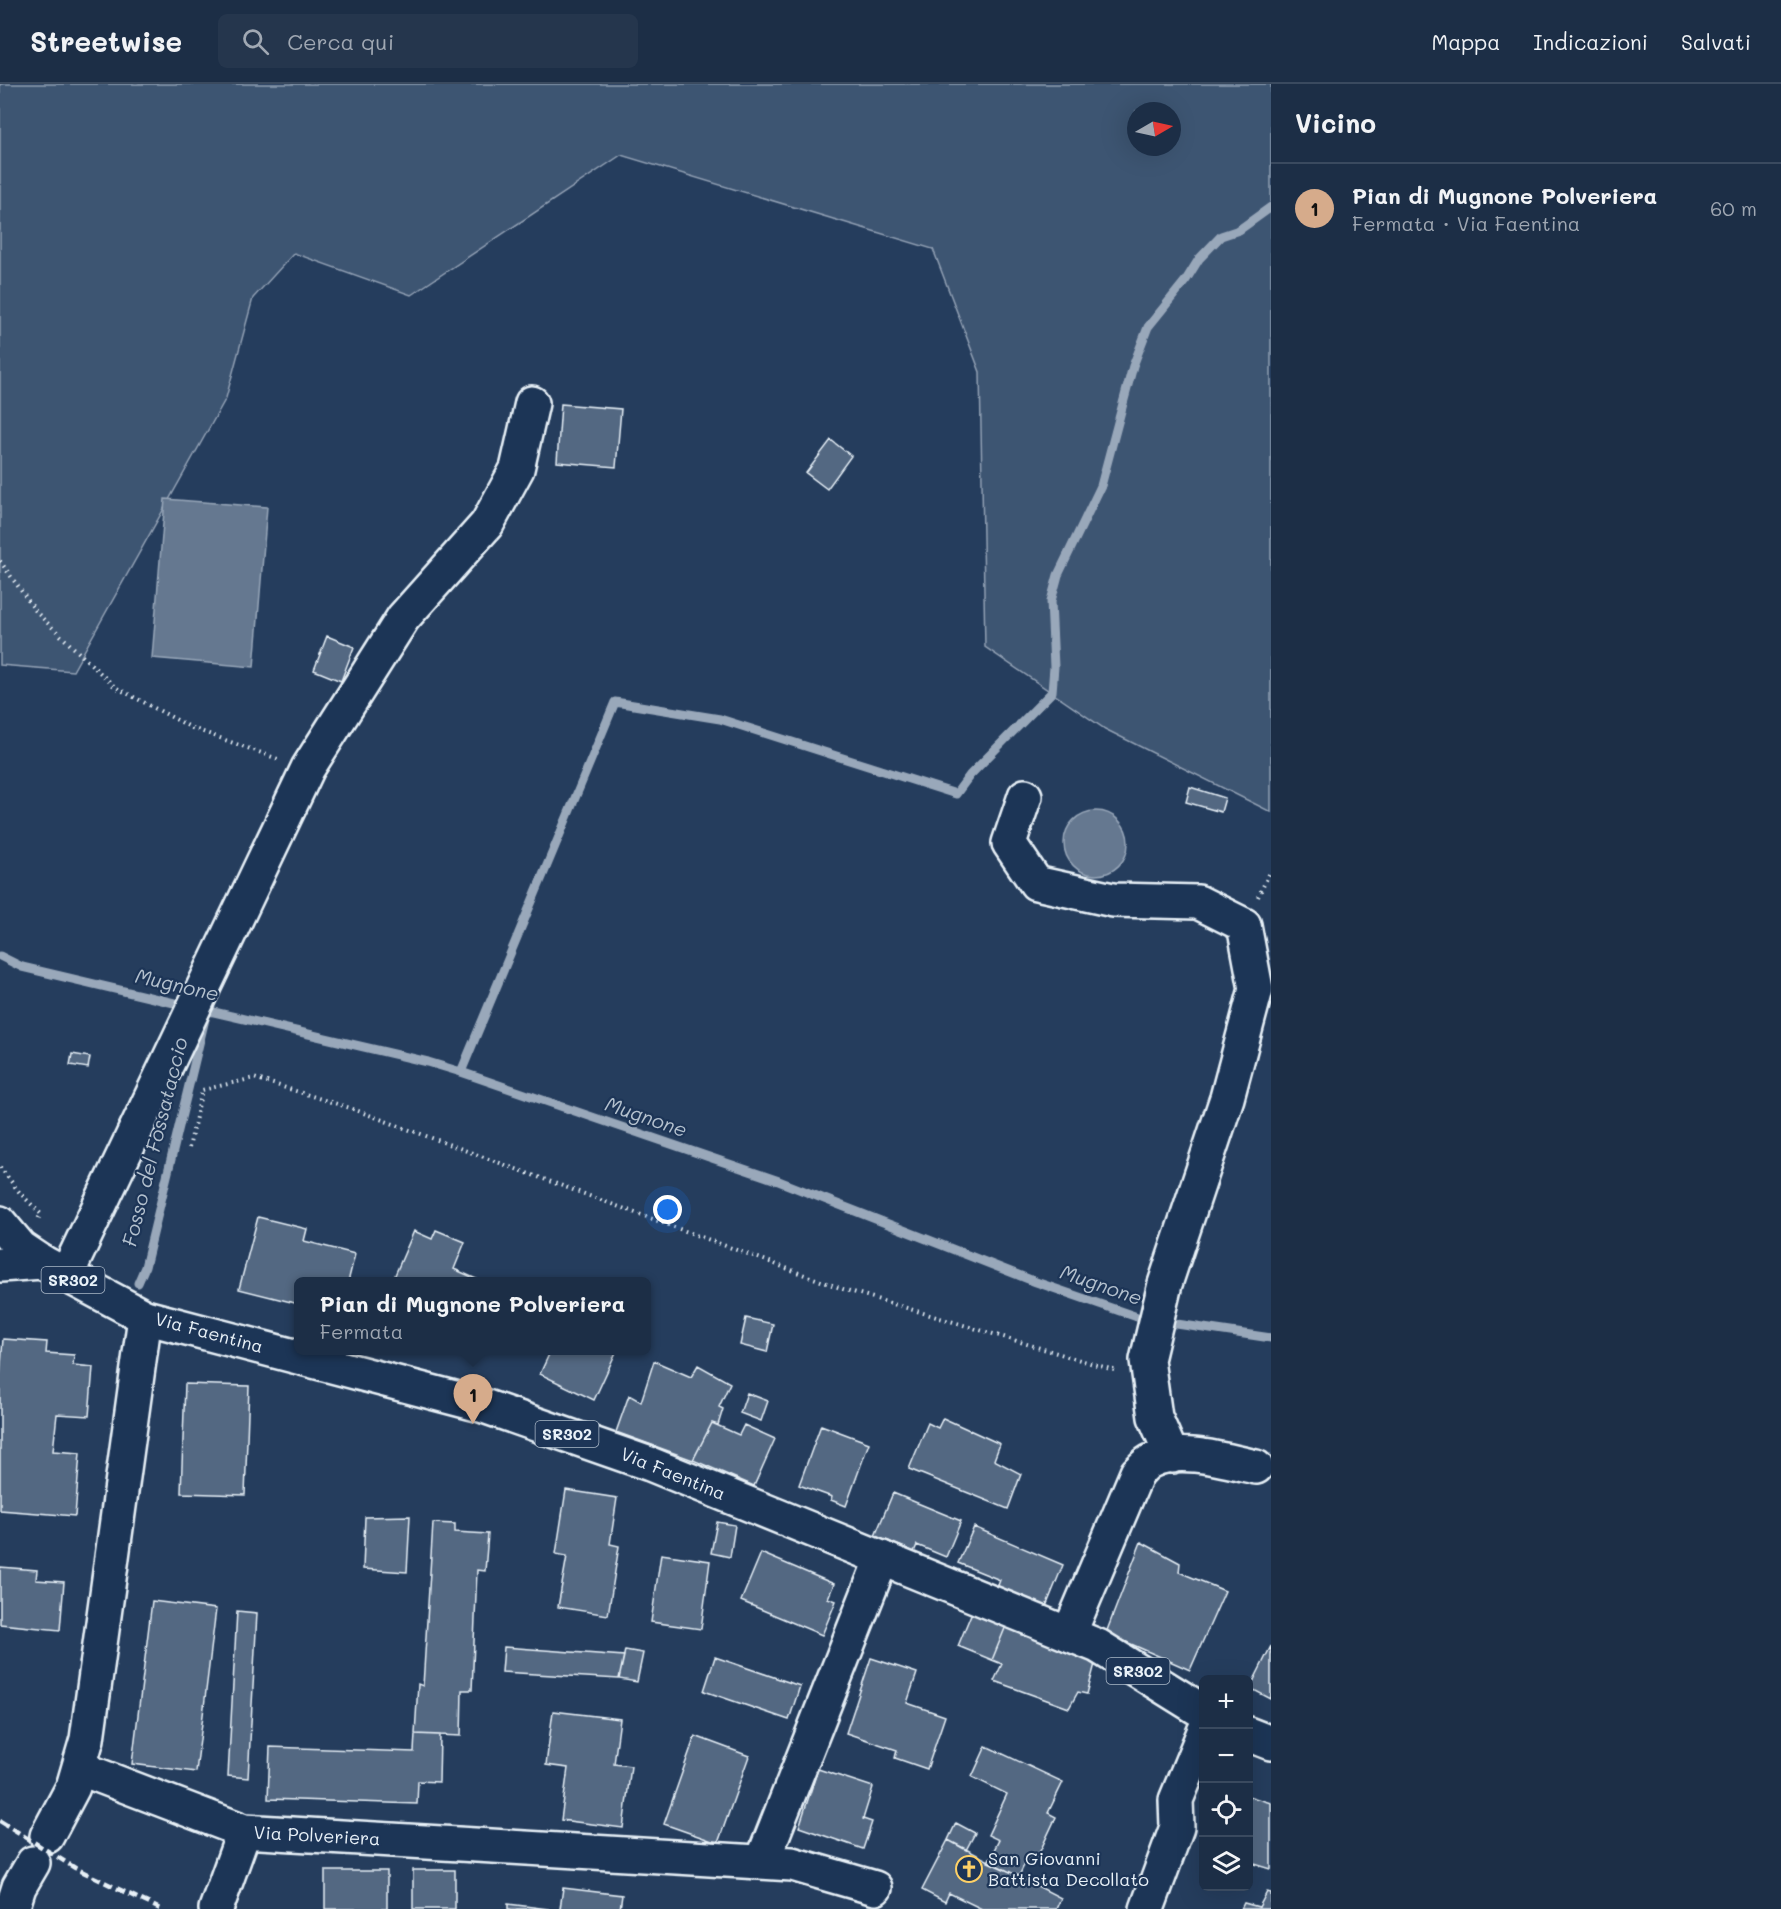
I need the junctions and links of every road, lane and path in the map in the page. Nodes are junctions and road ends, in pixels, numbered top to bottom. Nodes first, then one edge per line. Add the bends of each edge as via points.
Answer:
1 (532, 403) dead end
2 (0, 561) edge
3 (308, 768) junction
4 (1025, 796) dead end
5 (189, 1148) dead end
6 (0, 1222) edge
7 (0, 1265) edge
8 (54, 1269) junction
9 (145, 1317) junction
10 (1148, 1370) junction
11 (1172, 1456) junction
12 (1256, 1467) dead end
13 (882, 1558) junction
14 (1069, 1634) junction
15 (1199, 1709) edge
16 (1253, 1736) edge
17 (1199, 1742) edge
18 (1271, 1743) edge
19 (79, 1768) junction
20 (1199, 1803) edge
21 (1177, 1827) junction
22 (244, 1832) junction
23 (762, 1862) junction
24 (875, 1888) dead end
25 (12, 1909) edge
26 (216, 1909) edge
27 (1147, 1909) edge

1 - 3 street via 517,469 487,524 403,618
2 - 3 path via 37,613 115,687 192,728
3 - 8 street via 163,1071
4 - 10 street via 1009,843 1036,883 1113,900 1198,902 1244,925 1256,989 1227,1098 1163,1296
5 - 10 path via 202,1090 254,1078 350,1108 843,1289
6 - 8 street, Via Faentina / SR302 via 21,1248
7 - 8 street
8 - 9 street, Via Faentina / SR302
9 - 13 street, Via Faentina / SR302 via 522,1418 650,1464
9 - 19 street via 93,1706
10 - 11 street via 1155,1417
11 - 12 street via 1214,1457
11 - 14 street via 1152,1460 1137,1473
13 - 14 street, Via Faentina / SR302
13 - 23 street
14 - 15 street, Via Faentina / SR302 via 1108,1652
16 - 18 street
17 - 21 street via 1176,1800
19 - 22 street, Via Polveriera
19 - 25 street via 73,1787 19,1887
20 - 21 street
21 - 27 street
22 - 23 street, Via Polveriera
22 - 26 street
23 - 24 street, Via Polveriera via 792,1864

